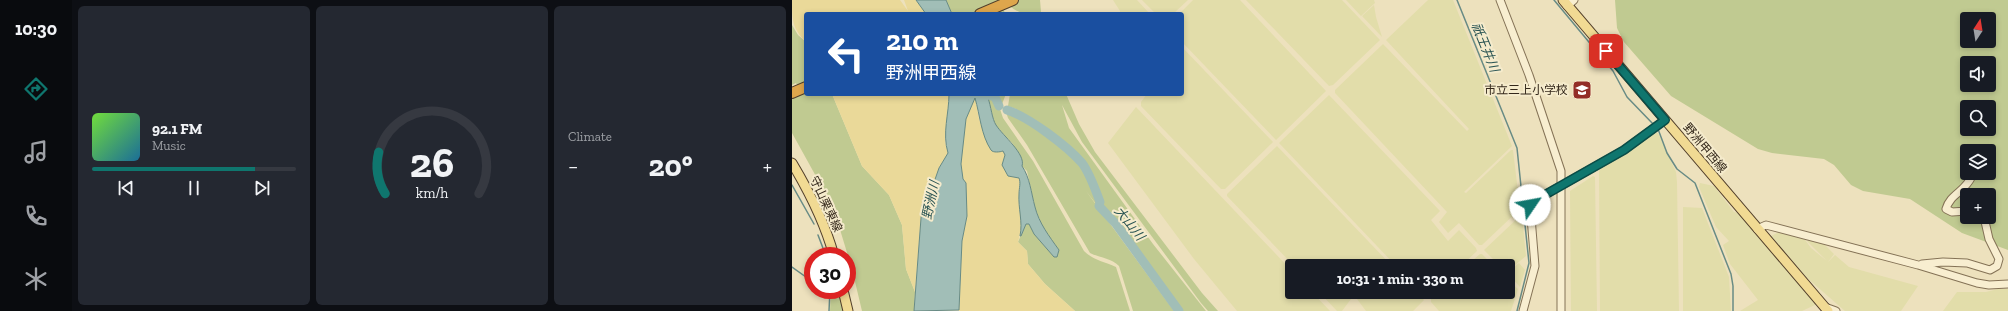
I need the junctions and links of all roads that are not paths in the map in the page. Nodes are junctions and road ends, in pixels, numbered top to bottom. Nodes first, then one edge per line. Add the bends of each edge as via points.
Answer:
1 (1013, 0) edge
2 (1500, 0) edge
3 (1568, 2) edge
4 (985, 12) edge
5 (804, 88) edge
6 (792, 93) edge
7 (1665, 120) junction
8 (792, 163) edge
9 (1970, 180) edge
10 (1562, 186) junction
11 (1964, 188) edge
12 (1960, 192) edge
13 (1960, 211) edge
14 (1986, 224) edge
15 (1758, 229) junction
16 (831, 247) edge
17 (1918, 265) junction
18 (2008, 284) edge
19 (845, 299) edge
20 (1827, 309) edge
21 (848, 311) edge
22 (1522, 311) edge
23 (1561, 311) edge
24 (1836, 311) edge

1 - 4 highway
2 - 10 street via 1529,75 1561,171
3 - 7 main road, 野洲甲西線
5 - 6 highway
7 - 10 street via 1624,150
7 - 15 main road, 野洲甲西線
8 - 16 main road, 守山栗東線 via 809,191
9 - 11 street
10 - 22 street via 1530,205 1535,266
10 - 23 street
12 - 13 street via 1948,202 1946,209
14 - 17 street via 1989,239 1999,259 1997,266 1990,270 1975,264 1959,262
15 - 17 street via 1766,225
15 - 20 main road, 野洲甲西線
17 - 18 street via 1976,283
19 - 21 main road
20 - 24 street

